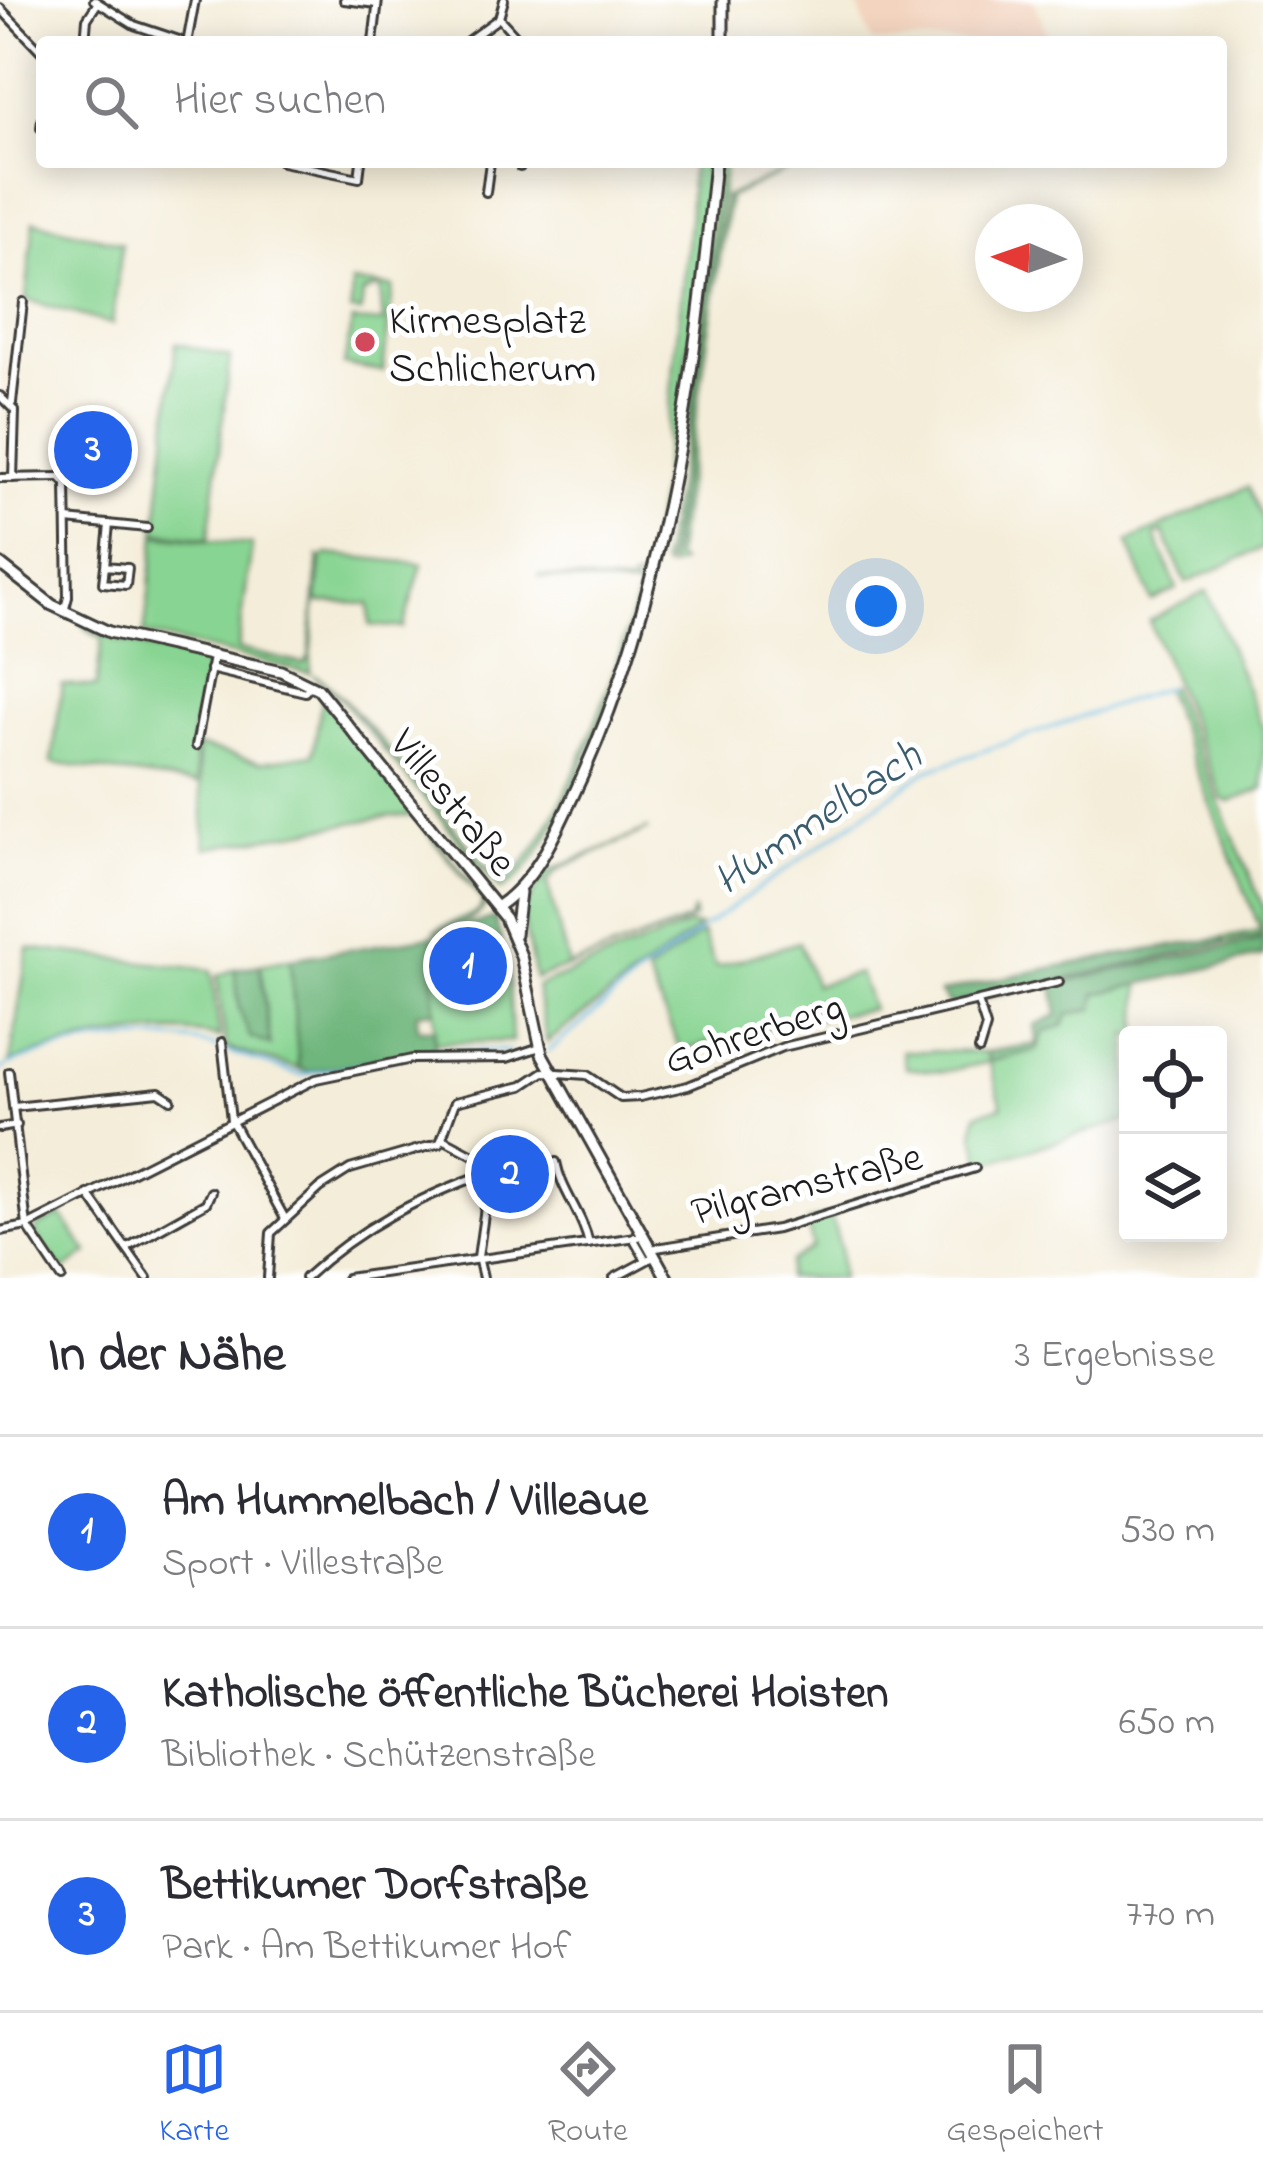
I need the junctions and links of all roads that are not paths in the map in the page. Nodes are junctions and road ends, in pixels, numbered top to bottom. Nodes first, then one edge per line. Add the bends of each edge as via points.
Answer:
1 (195, 0) edge
2 (344, 0) edge
3 (504, 0) edge
4 (723, 0) edge
5 (96, 2) edge
6 (377, 2) edge
7 (0, 8) edge
8 (499, 18) junction
9 (86, 36) edge
10 (168, 36) edge
11 (185, 36) edge
12 (374, 36) edge
13 (474, 36) edge
14 (515, 36) edge
15 (723, 36) edge
16 (36, 46) edge
17 (311, 168) edge
18 (360, 168) edge
19 (489, 168) edge
20 (714, 168) edge
21 (486, 191) dead end
22 (23, 302) dead end
23 (0, 396) edge
24 (12, 403) junction
25 (118, 469) dead end
26 (61, 477) junction
27 (0, 478) edge
28 (13, 478) junction
29 (67, 520) junction
30 (109, 524) junction
31 (147, 528) dead end
32 (0, 565) edge
33 (105, 566) junction
34 (64, 611) junction
35 (211, 663) junction
36 (196, 746) dead end
37 (521, 888) junction
38 (498, 906) junction
39 (515, 939) junction
40 (1059, 982) dead end
41 (979, 1005) junction
42 (222, 1042) dead end
43 (540, 1047) junction
44 (980, 1050) dead end
45 (550, 1071) junction
46 (9, 1072) dead end
47 (171, 1100) dead end
48 (14, 1107) junction
49 (231, 1120) junction
50 (16, 1125) junction
51 (0, 1128) edge
52 (444, 1139) junction
53 (556, 1162) dead end
54 (975, 1168) dead end
55 (490, 1172) junction
56 (211, 1192) dead end
57 (88, 1194) junction
58 (284, 1217) junction
59 (27, 1226) junction
60 (0, 1232) edge
61 (639, 1238) junction
62 (589, 1244) junction
63 (126, 1248) junction
64 (650, 1255) junction
65 (478, 1257) junction
66 (62, 1278) edge
67 (147, 1278) edge
68 (268, 1278) edge
69 (305, 1278) edge
70 (346, 1278) edge
71 (483, 1278) edge
72 (614, 1278) edge
73 (667, 1278) edge

1 - 11 street
2 - 6 street
3 - 8 street
4 - 15 main road
5 - 9 street
5 - 10 street
6 - 12 street
7 - 16 street
8 - 13 street
8 - 14 street
17 - 18 street via 359,178
19 - 21 street
20 - 37 main road via 681,438 646,605 594,752
22 - 24 street
23 - 24 street
24 - 28 street
25 - 26 street via 121,435 77,434
26 - 28 street
26 - 29 street
27 - 28 street
29 - 30 street
29 - 34 street
30 - 31 street
30 - 33 street
32 - 34 main road, Villestraße
33 - 33 street via 104,583 126,585 128,568
34 - 35 main road, Villestraße
35 - 36 street
35 - 38 main road, Villestraße via 281,671 311,684
37 - 38 main road
37 - 39 main road
38 - 39 main road, Villestraße
39 - 43 main road, Villestraße
40 - 41 street, Gohrerberg
41 - 44 street via 986,1027
41 - 45 street, Gohrerberg via 783,1047 640,1097 621,1098 587,1076
42 - 49 street
43 - 45 main road, Villestraße
43 - 49 street via 507,1058 428,1057 326,1076
45 - 52 street via 455,1102
45 - 61 main road, Villestraße
46 - 48 street
47 - 48 street via 159,1092
48 - 50 street
49 - 57 street
49 - 58 street
50 - 51 street
50 - 59 street
52 - 55 street
52 - 58 street via 350,1169
53 - 62 street
54 - 64 street, Pilgramstraße via 777,1229
55 - 65 street
55 - 69 street via 395,1211
56 - 63 street via 206,1203
57 - 59 street
57 - 63 street
58 - 68 street via 268,1241
59 - 60 street
59 - 66 street
61 - 62 street
61 - 64 main road, Villestraße
62 - 65 street
63 - 67 street
64 - 72 street
64 - 73 main road, Villestraße
65 - 70 street
65 - 71 street

